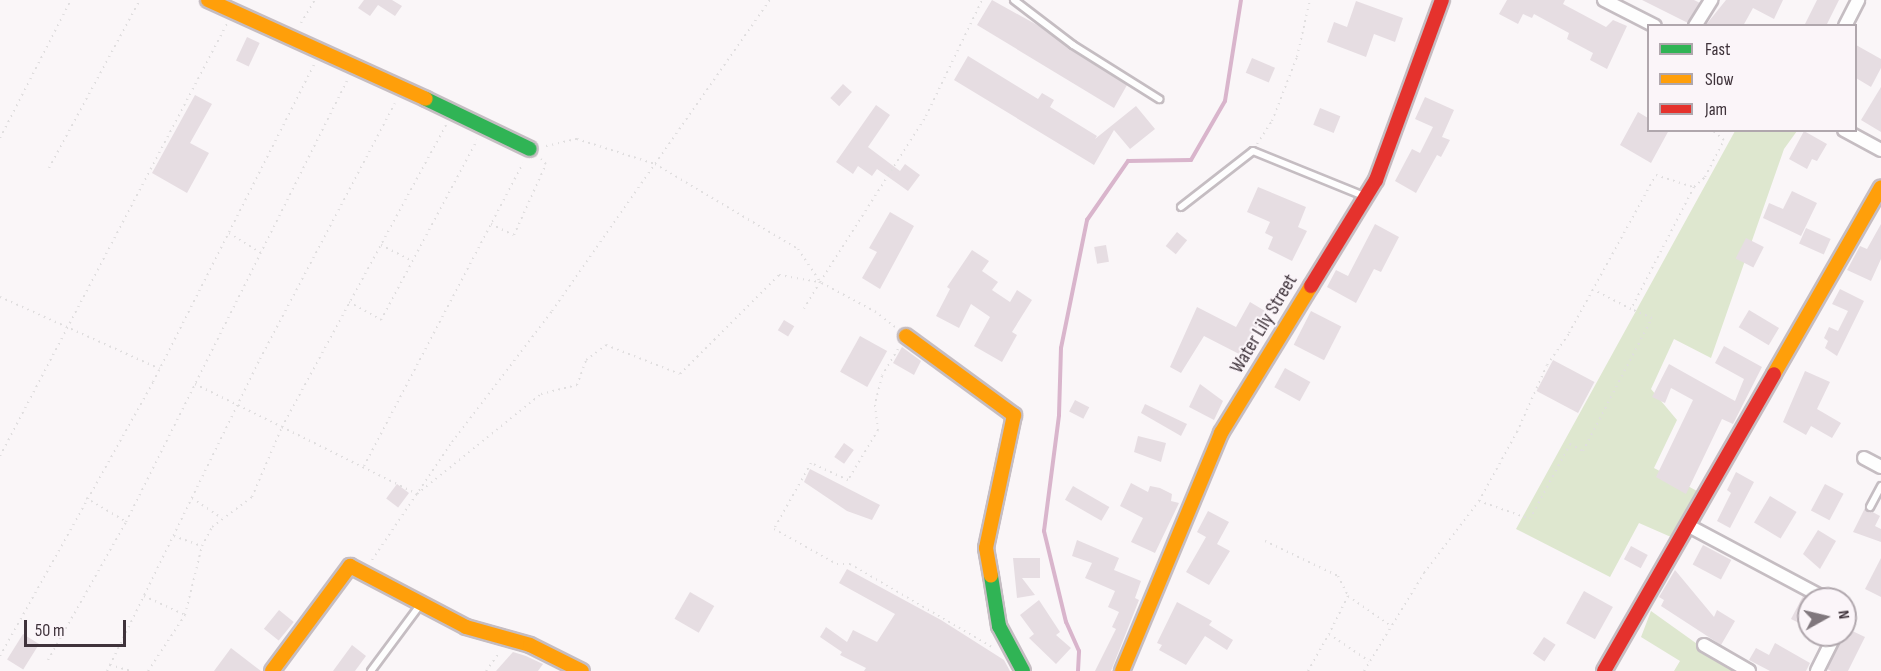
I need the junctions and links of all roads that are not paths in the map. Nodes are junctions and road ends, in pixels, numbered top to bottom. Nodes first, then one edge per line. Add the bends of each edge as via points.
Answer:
1 (208, 0) edge
2 (1014, 0) edge
3 (1442, 0) edge
4 (1604, 0) edge
5 (1711, 0) edge
6 (1858, 0) edge
7 (1650, 24) edge
8 (1696, 24) edge
9 (1846, 24) edge
10 (1159, 99) dead end
11 (1848, 132) edge
12 (530, 149) road end
13 (1881, 150) edge
14 (1881, 187) edge
15 (1367, 197) junction
16 (1181, 207) dead end
17 (906, 336) road end
18 (1864, 458) dead end
19 (1881, 467) edge
20 (1881, 486) edge
21 (1870, 507) dead end
22 (1687, 525) junction
23 (1803, 587) edge
24 (420, 605) junction
25 (1704, 645) dead end
26 (1829, 647) edge
27 (272, 671) edge
28 (371, 671) edge
29 (582, 671) edge
30 (1023, 671) edge
31 (1122, 671) edge
32 (1604, 671) edge
33 (1749, 671) edge
34 (1817, 671) edge

1 - 12 street via 293,36
2 - 10 lane via 1072,45
3 - 15 street, Water Lily Street via 1428,28
4 - 7 street
5 - 8 street
6 - 9 street
11 - 13 street
14 - 22 street
15 - 16 lane via 1252,151
15 - 31 street, Water Lily Street via 1300,299 1221,433
17 - 30 street via 1014,415 986,548 999,626
18 - 19 street
20 - 21 lane
22 - 23 street
22 - 32 street
24 - 27 street via 350,566
24 - 28 lane
24 - 29 street via 466,627 510,639
25 - 33 street
26 - 34 street

